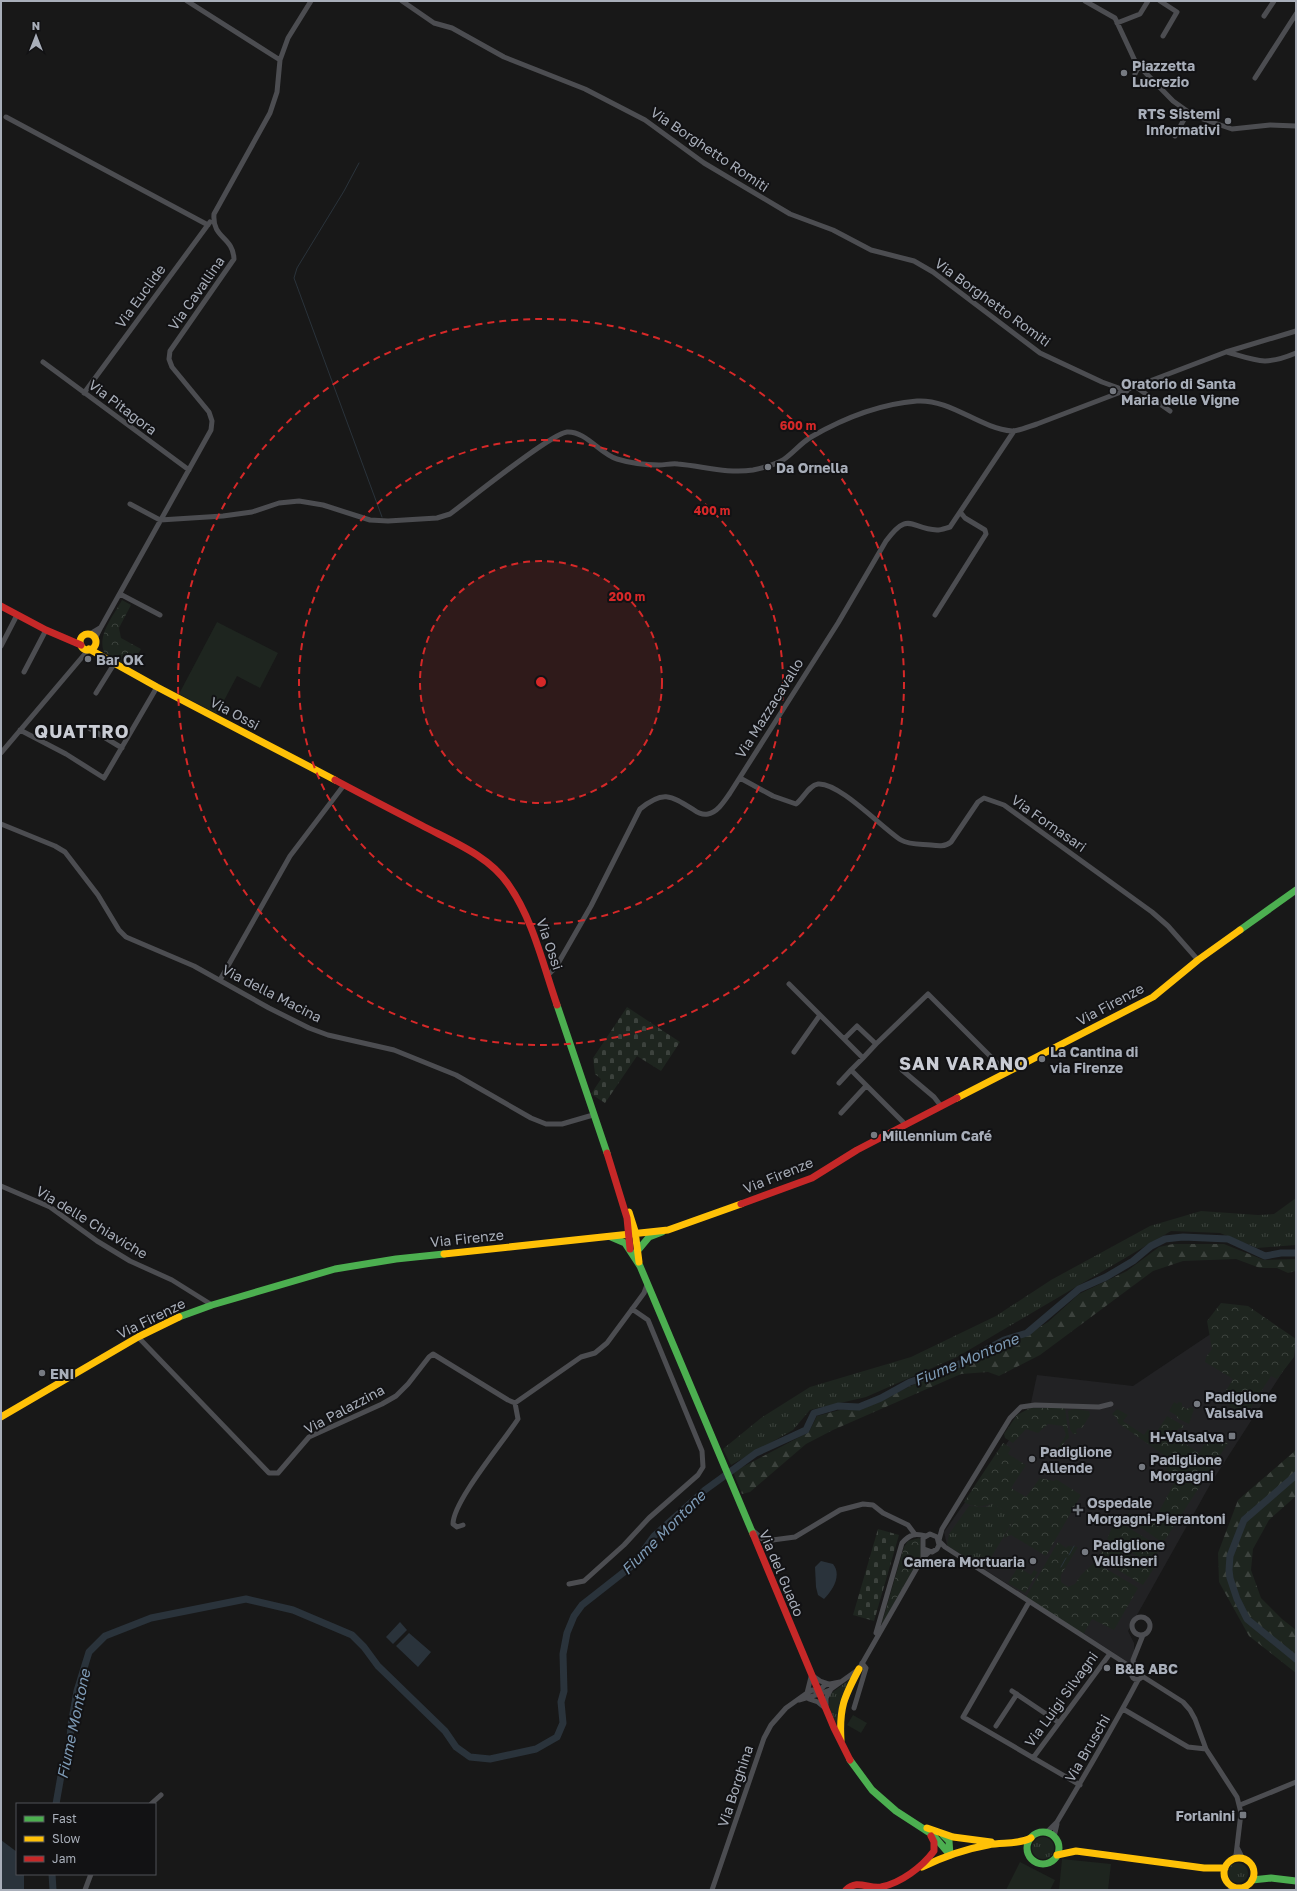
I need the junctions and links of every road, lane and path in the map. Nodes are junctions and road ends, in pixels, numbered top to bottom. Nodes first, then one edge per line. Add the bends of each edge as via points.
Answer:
1 (186, 1) edge
2 (311, 1) edge
3 (402, 1) edge
4 (1085, 1) edge
5 (1148, 1) edge
6 (1160, 1) edge
7 (1274, 1) edge
8 (1296, 14) edge
9 (1264, 16) dead end
10 (1117, 23) junction
11 (1163, 36) dead end
12 (280, 60) junction
13 (1139, 66) junction
14 (1136, 74) dead end
15 (1256, 78) dead end
16 (1188, 112) junction
17 (6, 117) dead end
18 (1296, 126) edge
19 (1175, 136) dead end
20 (214, 214) junction
21 (208, 224) junction
22 (1296, 330) edge
23 (1226, 352) junction
24 (1296, 353) edge
25 (44, 362) dead end
26 (1136, 387) junction
27 (1126, 391) junction
28 (84, 393) junction
29 (1170, 411) dead end
30 (1014, 431) junction
31 (189, 470) junction
32 (130, 504) dead end
33 (961, 513) junction
34 (160, 520) junction
35 (120, 594) junction
36 (1, 606) edge
37 (16, 615) junction
38 (160, 615) dead end
39 (935, 615) dead end
40 (46, 630) junction
41 (91, 638) junction
42 (66, 640) junction
43 (1, 646) edge
44 (85, 647) junction
45 (101, 655) junction
46 (114, 664) junction
47 (24, 672) dead end
48 (157, 687) junction
49 (96, 693) dead end
50 (89, 728) dead end
51 (20, 730) junction
52 (122, 748) junction
53 (1, 753) edge
54 (740, 778) junction
55 (344, 785) junction
56 (1, 824) edge
57 (1296, 890) edge
58 (1198, 960) junction
59 (547, 976) junction
60 (220, 980) junction
61 (789, 984) dead end
62 (820, 1016) junction
63 (844, 1039) junction
64 (876, 1044) junction
65 (794, 1052) dead end
66 (863, 1058) junction
67 (850, 1070) junction
68 (902, 1070) dead end
69 (1006, 1072) junction
70 (839, 1082) dead end
71 (866, 1086) junction
72 (941, 1106) junction
73 (841, 1113) dead end
74 (593, 1115) junction
75 (905, 1124) junction
76 (1, 1186) edge
77 (630, 1223) junction
78 (668, 1230) junction
79 (632, 1234) junction
80 (608, 1236) junction
81 (630, 1248) junction
82 (639, 1249) junction
83 (640, 1266) junction
84 (647, 1284) junction
85 (212, 1305) junction
86 (632, 1309) junction
87 (138, 1337) junction
88 (515, 1403) junction
89 (1111, 1404) dead end
90 (1, 1417) edge
91 (463, 1525) dead end
92 (749, 1527) junction
93 (916, 1534) junction
94 (924, 1537) junction
95 (940, 1542) junction
96 (926, 1550) junction
97 (569, 1584) dead end
98 (1029, 1602) junction
99 (1140, 1635) dead end
100 (875, 1640) junction
101 (1109, 1655) junction
102 (861, 1666) junction
103 (1134, 1673) junction
104 (811, 1674) junction
105 (1142, 1676) junction
106 (830, 1687) junction
107 (1012, 1691) dead end
108 (818, 1692) junction
109 (1017, 1694) junction
110 (808, 1696) junction
111 (854, 1708) dead end
112 (1123, 1709) junction
113 (826, 1710) junction
114 (1058, 1722) junction
115 (996, 1726) dead end
116 (1202, 1741) junction
117 (842, 1744) junction
118 (1196, 1748) junction
119 (1206, 1750) junction
120 (1033, 1758) junction
121 (1296, 1782) edge
122 (1080, 1785) junction
123 (161, 1795) dead end
124 (152, 1803) edge
125 (1240, 1805) junction
126 (1057, 1822) junction
127 (919, 1825) junction
128 (927, 1831) junction
129 (939, 1832) junction
130 (1047, 1832) junction
131 (1054, 1837) junction
132 (1030, 1838) junction
133 (997, 1843) junction
134 (1058, 1844) junction
135 (1237, 1846) junction
136 (979, 1847) junction
137 (1028, 1852) junction
138 (1083, 1852) junction
139 (950, 1855) junction
140 (1057, 1855) junction
141 (1243, 1859) junction
142 (1232, 1860) junction
143 (1204, 1868) junction
144 (1225, 1868) junction
145 (918, 1869) junction
146 (1254, 1870) junction
147 (91, 1875) edge
148 (1224, 1877) junction
149 (1271, 1878) junction
150 (1252, 1880) junction
151 (1296, 1881) edge
152 (1230, 1888) edge
153 (1240, 1889) edge
154 (85, 1890) edge
155 (712, 1890) edge
156 (846, 1890) edge

1 - 12 street
2 - 12 street via 288,38
3 - 27 street, Via Borghetto Romiti via 434,23 452,28 504,57 585,89 645,120 704,164 790,214 833,230 871,250 914,261 933,272 1040,353
4 - 10 street via 1115,18
5 - 10 street via 1140,14
6 - 11 street via 1177,12
7 - 9 street
8 - 15 street
10 - 13 street
12 - 20 street via 277,92 272,108
13 - 14 street
13 - 16 street via 1173,101
16 - 18 street via 1232,129 1270,125
16 - 19 street
17 - 21 street
20 - 21 street, Via Euclide
20 - 31 street, Via Cavallina via 216,229 232,247 234,259 170,351 169,359 172,367 209,412 212,421 207,441
21 - 28 street, Via Euclide
22 - 23 street
23 - 24 street via 1263,362 1282,359
23 - 26 street
25 - 28 street, Via Pitagora
26 - 27 street
26 - 29 street
27 - 30 street
28 - 31 street, Via Pitagora
30 - 33 street, Via Mazzacavallo
30 - 34 street via 990,425 938,403 924,401 882,405 810,438 783,460 771,466 751,470 642,464 616,459 576,433 566,432 537,449 450,514 437,518 370,520 323,505 299,501 223,516
31 - 34 street, Via Cavallina
32 - 34 street
33 - 39 street via 985,530 986,534
33 - 54 street, Via Mazzacavallo via 950,527 938,530 912,523 895,529
34 - 35 street, Via Cavallina
35 - 38 street
35 - 41 street, Via Cavallina
36 - 37 main road, Via Ossi
37 - 40 main road, Via Ossi
37 - 43 street
40 - 42 main road, Via Ossi
40 - 47 street
41 - 42 main road
41 - 44 main road
41 - 44 main road via 81,640
41 - 45 main road, Via Ossi
42 - 44 main road, Via Ossi
44 - 45 main road, Via Ossi
44 - 51 street via 81,657
45 - 46 main road, Via Ossi
46 - 48 main road, Via Ossi
46 - 49 street
48 - 52 street
48 - 55 main road, Via Ossi
50 - 52 street
51 - 52 street via 104,778
51 - 53 street
54 - 58 street, Via Fornasari via 773,796 796,804 813,785 832,787 902,841 941,846 951,842 978,802 984,798 994,801 1004,805 1152,912
54 - 59 street, Via Mazzacavallo via 719,807 709,814 700,814 677,799 665,796 651,799 640,809 590,906 556,967
55 - 59 main road, Via Ossi via 480,857 502,874 521,903
55 - 60 street via 290,856
56 - 60 street, Via della Macina via 65,852 126,937
57 - 58 main road, Via Firenze
58 - 69 main road, Via Firenze via 1153,997
59 - 74 main road, Via Ossi
60 - 74 street, Via della Macina via 309,1028 328,1035 394,1050 456,1075 546,1124 562,1124
61 - 62 street
62 - 63 street
62 - 65 street
63 - 64 street via 857,1026
63 - 66 street
64 - 66 street
64 - 69 street via 928,994
66 - 67 street
67 - 70 street
67 - 71 street
68 - 72 street
69 - 72 main road, Via Firenze
71 - 73 street
71 - 75 street
72 - 75 main road, Via Firenze
74 - 77 main road, Via Ossi
75 - 78 main road, Via Firenze via 812,1178
76 - 85 street, Via delle Chiaviche via 50,1207 130,1261 172,1280
77 - 78 main road via 648,1230
77 - 79 main road, Via Ossi
77 - 80 main road
78 - 79 main road, Via Firenze
78 - 82 main road via 649,1237
79 - 80 main road, Via Firenze
79 - 81 main road, Via del Guado
79 - 82 main road, Via del Guado
80 - 81 main road, Via del Guado via 619,1239
80 - 85 main road, Via Firenze via 335,1268
81 - 83 main road, Via del Guado
82 - 83 main road, Via del Guado
83 - 84 main road, Via del Guado
84 - 86 street via 644,1293
84 - 92 main road, Via del Guado
85 - 87 main road, Via Firenze
86 - 88 street via 607,1343 595,1353 580,1357
86 - 97 street via 648,1320 702,1452 703,1467 698,1475 584,1581
87 - 88 street, Via Palazzina via 269,1473 273,1474 278,1473 310,1437 396,1396 433,1354
87 - 90 main road, Via Firenze
88 - 91 street via 518,1419 480,1472 455,1514 453,1524
89 - 95 street via 1021,1407 1010,1418 941,1532
92 - 93 street via 765,1541 795,1537 840,1510 868,1504 908,1525
92 - 104 main road, Via del Guado
93 - 94 street
93 - 100 street via 907,1537 902,1543
94 - 95 street via 930,1534
94 - 96 street via 922,1544
95 - 96 street via 934,1551
95 - 98 street
96 - 100 street
98 - 101 street
98 - 120 street via 963,1716 964,1719
99 - 103 street via 1139,1647 1134,1658
100 - 102 street
101 - 103 street via 1127,1665
101 - 114 street, Via Luigi Silvagni
102 - 106 street
102 - 111 street via 866,1668
102 - 117 main road via 843,1698 840,1709
103 - 105 street
103 - 105 street via 1142,1671
103 - 112 street, Via Bruschi via 1133,1685
104 - 106 street
104 - 108 main road, Via del Guado
104 - 110 street
105 - 116 street via 1187,1706 1194,1716
106 - 108 street via 821,1687
106 - 113 street via 826,1698
107 - 109 street
108 - 110 street via 812,1690
108 - 113 main road, Via del Guado
109 - 114 street
109 - 115 street
110 - 113 street
110 - 155 street, Via Borghina via 786,1708 771,1725 764,1738
112 - 118 street via 1188,1747
112 - 122 street, Via Bruschi
113 - 117 main road, Via del Guado
114 - 120 street, Via Luigi Silvagni
116 - 118 street
116 - 119 street
117 - 127 main road, Via del Guado via 860,1776 872,1790 896,1811
118 - 119 street
119 - 125 street
120 - 122 street
121 - 125 street
122 - 126 street, Via Bruschi
123 - 124 street
125 - 135 street
126 - 130 street, Via Bruschi
126 - 131 street, Via Bruschi
127 - 128 main road, Via del Guado
127 - 129 main road
128 - 139 main road, Via del Guado
128 - 145 main road via 934,1842 934,1851
129 - 133 main road via 962,1839
129 - 139 main road via 948,1837 951,1843
130 - 131 main road
130 - 132 main road via 1038,1833
131 - 134 main road
132 - 133 main road via 1021,1843
132 - 137 main road
133 - 136 main road
134 - 138 main road
134 - 140 main road
135 - 141 street
135 - 142 street via 1236,1855
136 - 137 main road via 1014,1847
136 - 139 main road
137 - 140 main road via 1032,1860 1041,1863 1050,1862
138 - 140 main road
138 - 143 main road
139 - 145 main road
141 - 142 main road
141 - 146 main road via 1250,1863
142 - 144 main road
143 - 144 main road
143 - 148 main road
144 - 148 main road
145 - 156 main road via 883,1886 875,1888 858,1883
146 - 149 main road
146 - 150 main road
147 - 154 street
148 - 152 main road
149 - 150 main road
149 - 151 main road
150 - 153 main road
152 - 153 main road

